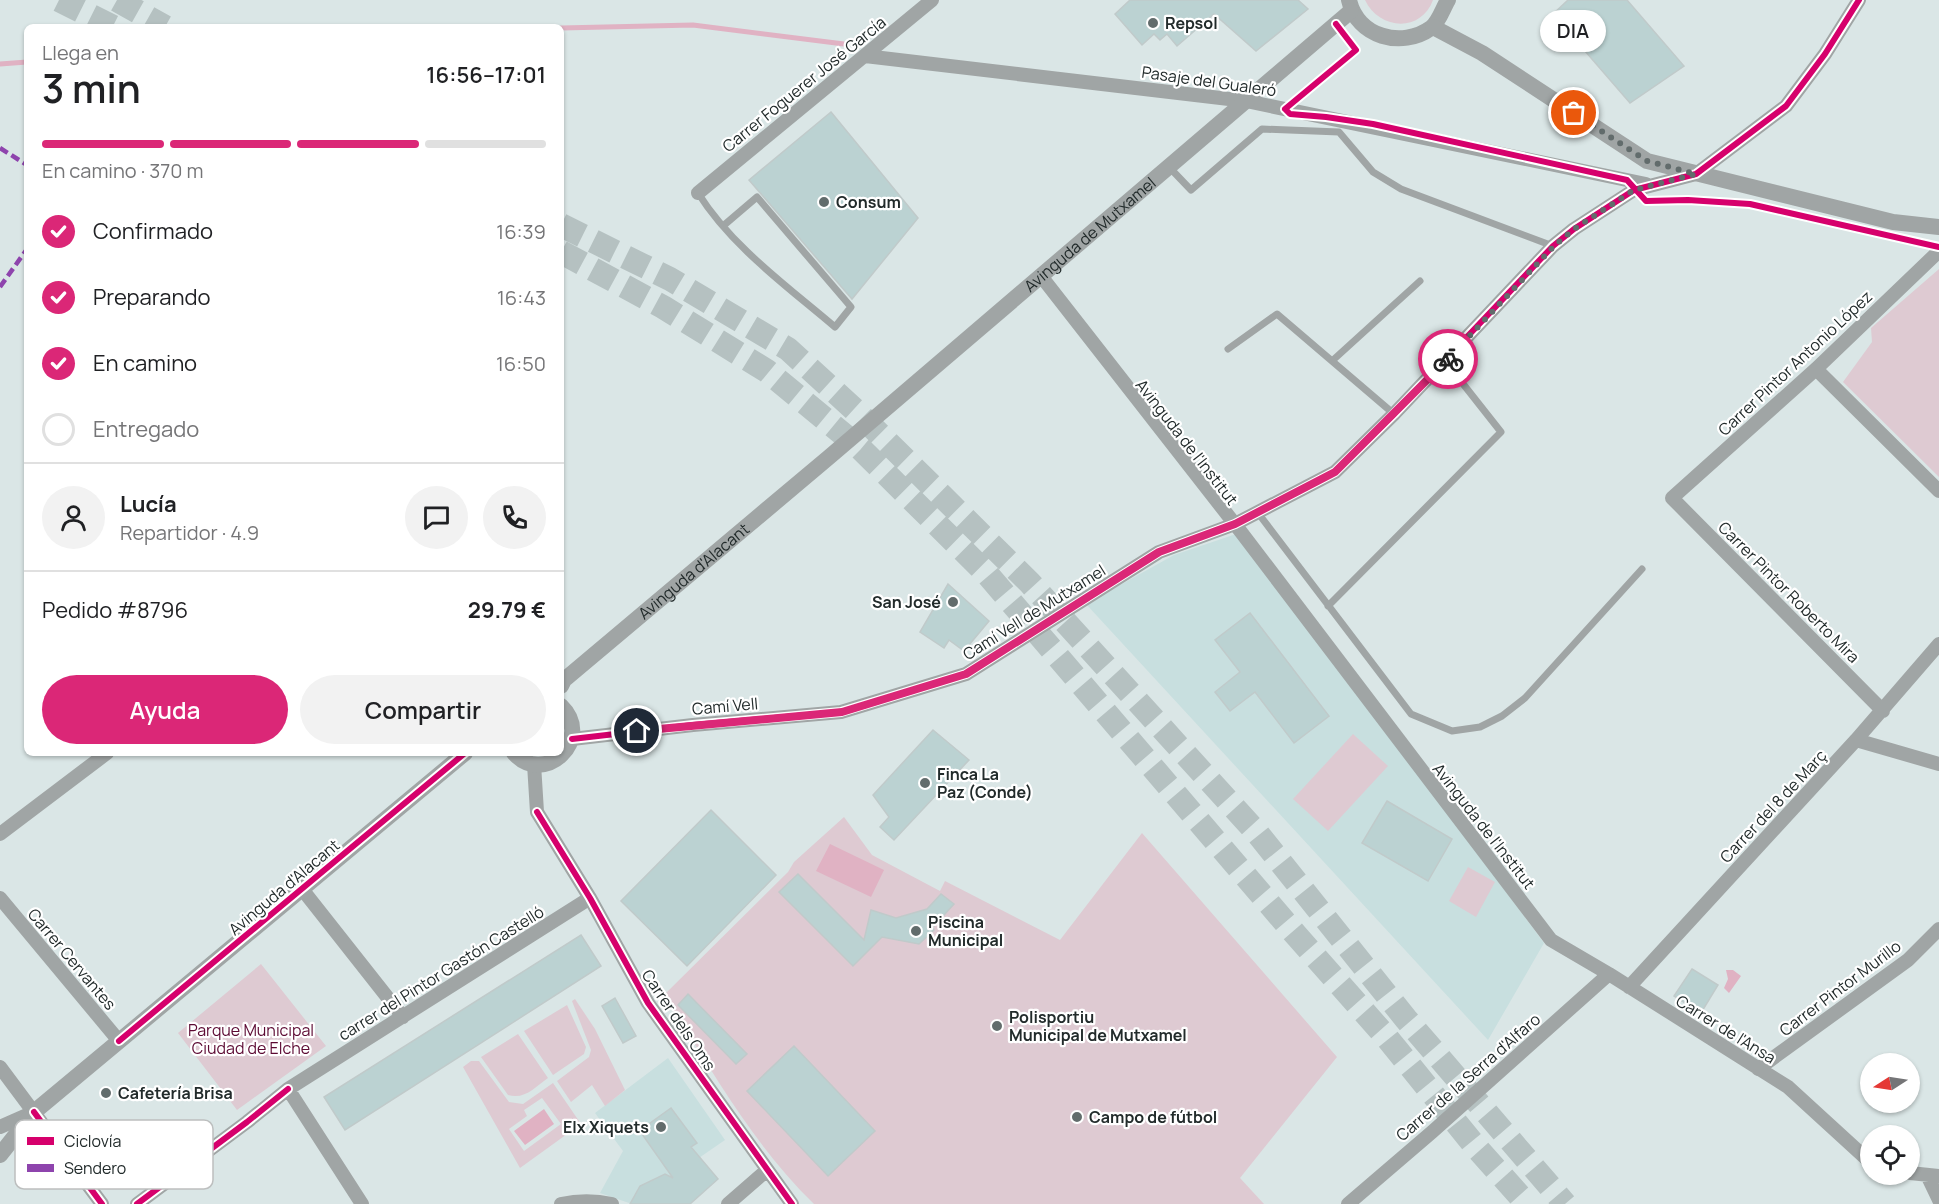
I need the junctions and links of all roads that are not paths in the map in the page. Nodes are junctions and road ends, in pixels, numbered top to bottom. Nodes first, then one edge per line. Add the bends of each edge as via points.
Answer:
1 (932, 0) edge
2 (1448, 0) edge
3 (1859, 0) edge
4 (1350, 6) edge
5 (1433, 27) junction
6 (865, 56) junction
7 (1246, 101) junction
8 (1169, 167) junction
9 (1696, 174) junction
10 (1650, 185) junction
11 (698, 193) joint
12 (723, 226) junction
13 (1939, 227) edge
14 (1554, 246) junction
15 (1939, 252) edge
16 (1041, 276) junction
17 (1420, 281) dead end
18 (1228, 349) dead end
19 (1332, 361) junction
20 (1445, 361) junction
21 (1816, 369) junction
22 (1394, 414) junction
23 (828, 458) joint
24 (1939, 491) edge
25 (1672, 498) joint
26 (1258, 513) junction
27 (1235, 524) junction
28 (1642, 569) dead end
29 (1328, 606) junction
30 (1939, 644) edge
31 (564, 680) edge
32 (564, 710) edge
33 (1883, 711) junction
34 (773, 718) joint
35 (572, 739) junction
36 (1856, 740) junction
37 (564, 751) edge
38 (103, 756) edge
39 (461, 756) edge
40 (518, 756) edge
41 (559, 756) edge
42 (534, 764) junction
43 (1939, 764) edge
44 (0, 834) edge
45 (302, 889) junction
46 (0, 898) edge
47 (590, 898) junction
48 (1939, 929) edge
49 (1551, 940) joint
50 (1609, 974) junction
51 (1629, 987) junction
52 (403, 1017) junction
53 (119, 1041) junction
54 (0, 1067) edge
55 (1758, 1069) junction
56 (288, 1089) junction
57 (34, 1113) junction
58 (17, 1120) edge
59 (28, 1120) edge
60 (39, 1120) edge
61 (15, 1121) edge
62 (0, 1127) edge
63 (15, 1136) edge
64 (213, 1147) edge
65 (1860, 1153) edge
66 (0, 1155) edge
67 (767, 1170) junction
68 (1933, 1175) edge
69 (91, 1189) edge
70 (157, 1189) edge
71 (1939, 1200) edge
72 (102, 1204) edge
73 (137, 1204) edge
74 (362, 1204) edge
75 (561, 1204) edge
76 (612, 1204) edge
77 (728, 1204) edge
78 (792, 1204) edge
79 (1348, 1204) edge

1 - 6 street, Carrer Foguerer José García
2 - 5 street
3 - 9 street via 1786,106
4 - 5 street via 1366,29 1392,40 1413,38
4 - 7 street, Avinguda de Mutxamel
5 - 9 street via 1482,53 1647,161
6 - 7 street, Pasaje del Gualeró
6 - 11 street, Carrer Foguerer José García
7 - 8 street, Avinguda de Mutxamel
7 - 10 street, Pasaje del Gualeró
8 - 14 lane via 1191,190 1262,129 1339,132 1373,172 1401,189
8 - 16 street, Avinguda de Mutxamel
9 - 10 street
9 - 13 street via 1893,222
10 - 14 street, Camí Vell de Mutxamel via 1634,190
11 - 12 lane
12 - 12 lane via 834,327 850,308 757,197
14 - 20 street, Camí Vell de Mutxamel
15 - 21 street, Carrer Pintor Antonio López
16 - 23 street, Avinguda de Mutxamel
16 - 27 street, Avinguda de l'Institut
17 - 19 lane
18 - 19 lane via 1277,314
19 - 22 lane
20 - 22 street, Camí Vell de Mutxamel
20 - 29 lane via 1501,432
21 - 24 street
21 - 25 street, Carrer Pintor Antonio López
22 - 26 street, Camí Vell de Mutxamel via 1335,472
23 - 31 street, Avinguda d'Alacant
25 - 33 street, Carrer Pintor Roberto Mira
26 - 27 street, Camí Vell de Mutxamel
26 - 29 lane
27 - 34 street, Camí Vell de Mutxamel via 1159,552 966,674 842,712
27 - 49 street, Avinguda de l'Institut
28 - 29 lane via 1525,698 1480,727 1452,731 1411,714
30 - 33 street, Carrer del 8 de Març
32 - 35 street via 570,717
33 - 36 street, Carrer del 8 de Març
34 - 35 street, Camí Vell
35 - 37 street
36 - 43 street
36 - 51 street, Carrer del 8 de Març
38 - 44 street
39 - 45 street, Avinguda d'Alacant
40 - 42 street
41 - 42 street
42 - 47 street, Carrer dels Oms via 537,812
45 - 52 street
45 - 53 street, Avinguda d'Alacant
46 - 53 street, Carrer Cervantes
47 - 52 street, carrer del Pintor Gastón Castelló
47 - 67 street, Carrer dels Oms via 648,1003
48 - 55 street, Carrer Pintor Murillo via 1908,960
49 - 50 street, Carrer de l'Ansa
50 - 51 street, Carrer de l'Ansa
50 - 79 street, Carrer de la Serra d'Alfaro
51 - 55 street, Carrer de l'Ansa
52 - 56 street, carrer del Pintor Gastón Castelló
53 - 57 street, Avinguda d'Alacant
54 - 57 street
55 - 65 street, Carrer de l'Ansa via 1788,1088
56 - 64 street, carrer del Pintor Gastón Castelló
56 - 74 street
57 - 58 street
57 - 59 street, Avinguda d'Alacant
57 - 60 street
61 - 62 street
63 - 66 street, Avinguda d'Alacant
67 - 77 street
67 - 78 street, Carrer dels Oms
68 - 71 street
69 - 72 street
70 - 73 street, carrer del Pintor Gastón Castelló
75 - 76 street via 578,1200

